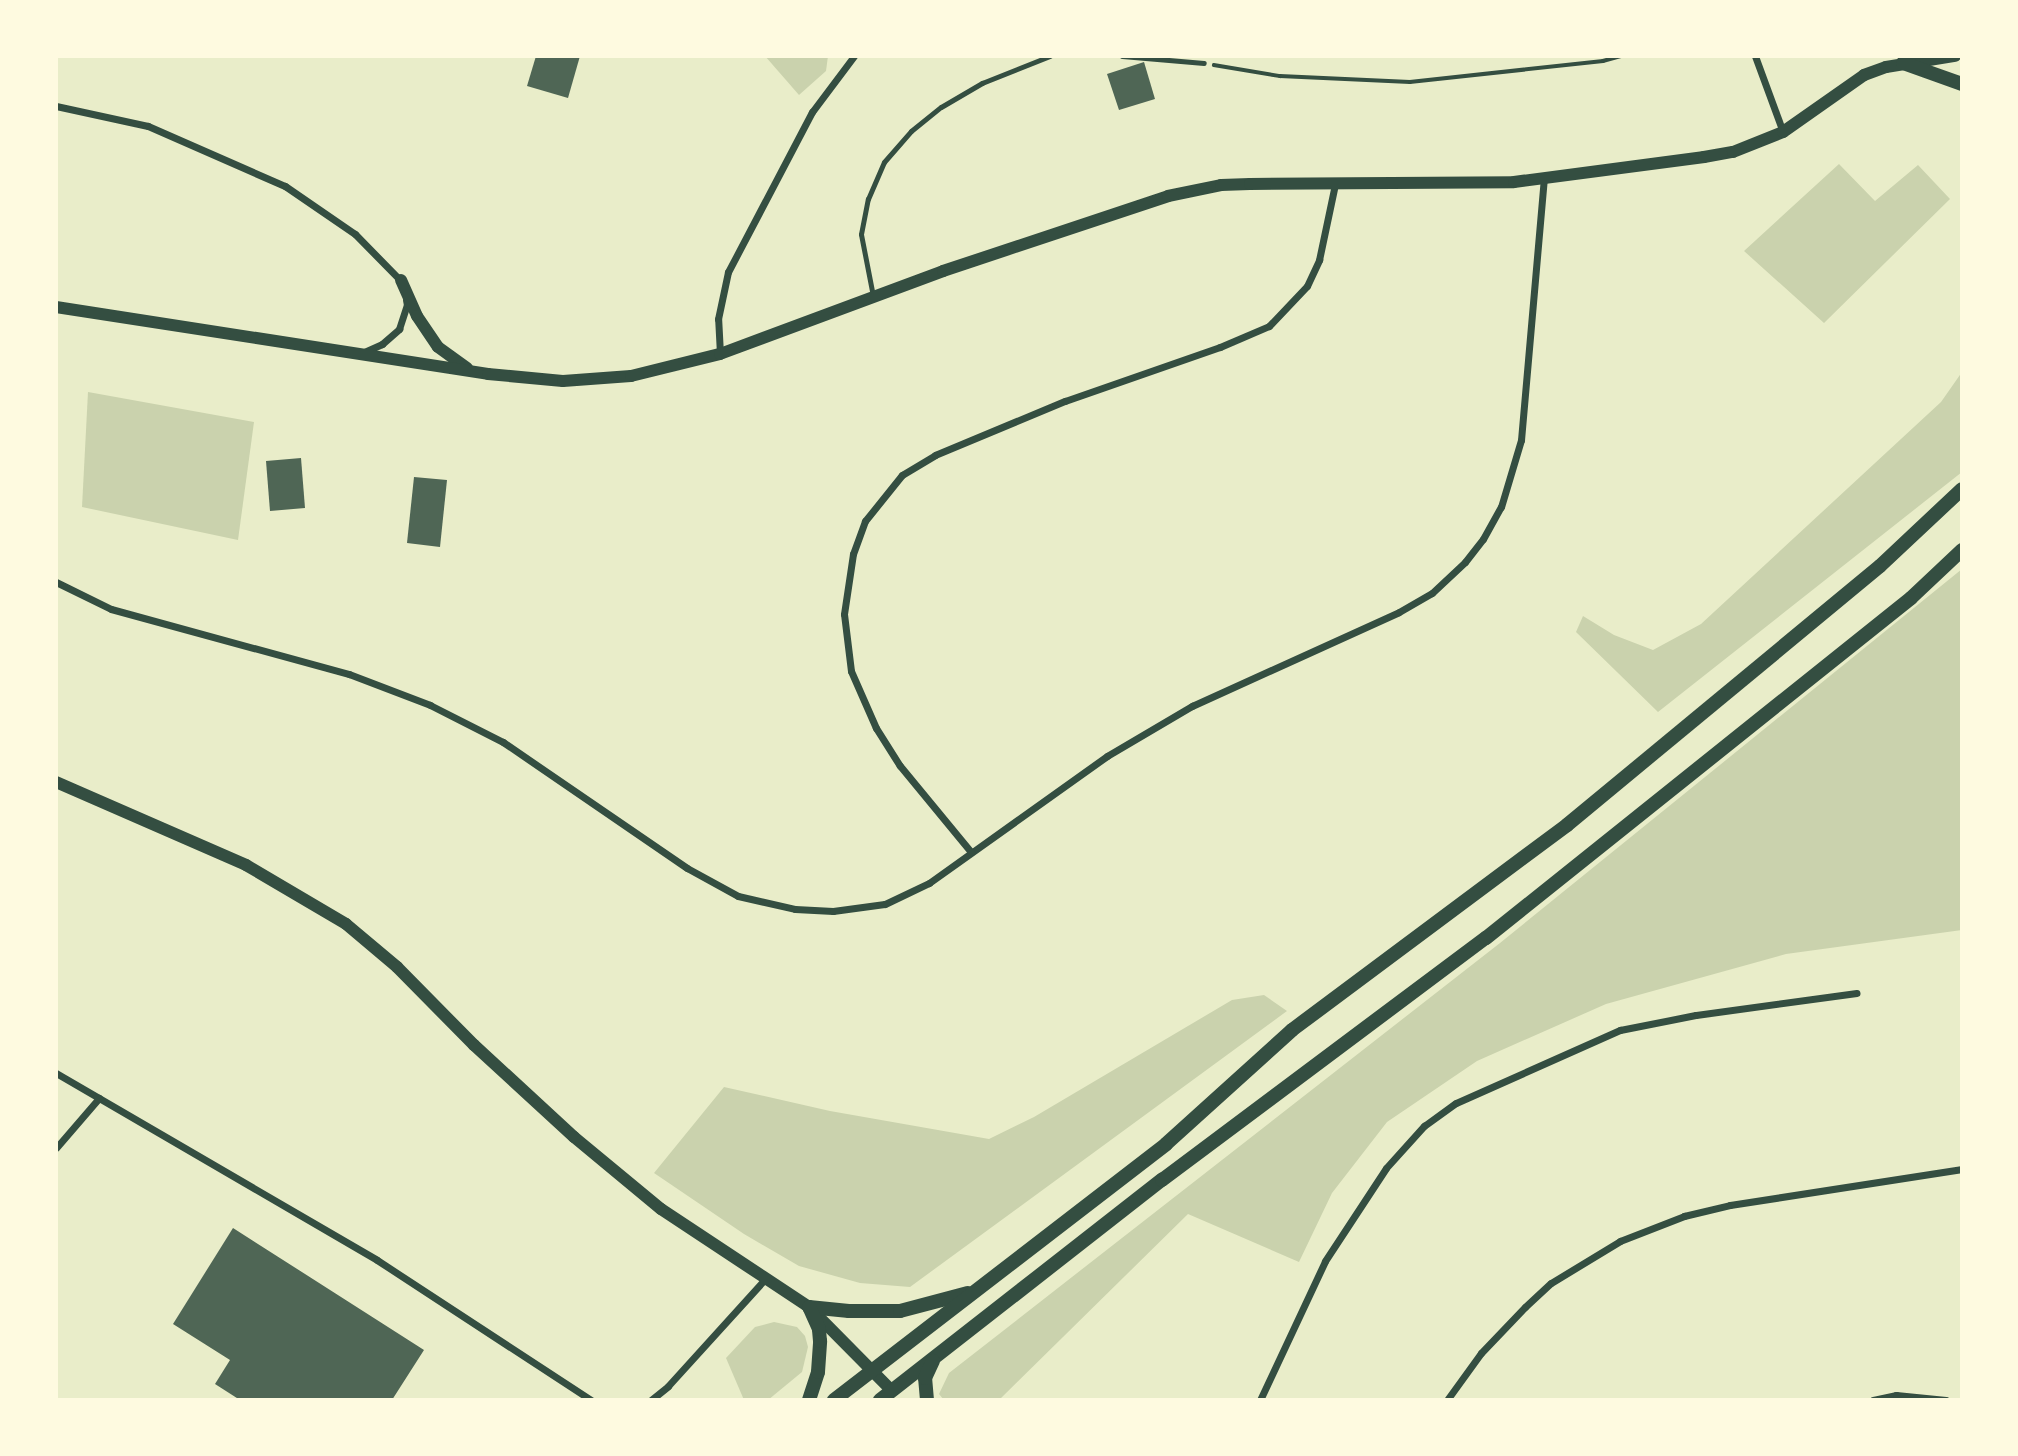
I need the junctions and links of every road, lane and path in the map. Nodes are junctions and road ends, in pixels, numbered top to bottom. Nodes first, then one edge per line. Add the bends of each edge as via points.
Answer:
1 (854, 56) edge
2 (1050, 56) edge
3 (1122, 56) edge
4 (1622, 56) edge
5 (1755, 56) edge
6 (1918, 56) edge
7 (1955, 56) edge
8 (1204, 63) joint
9 (1903, 63) junction
10 (1962, 84) edge
11 (56, 106) edge
12 (1783, 132) junction
13 (1544, 178) junction
14 (1335, 184) junction
15 (401, 280) junction
16 (874, 297) junction
17 (56, 307) edge
18 (358, 354) junction
19 (720, 354) junction
20 (474, 372) junction
21 (1962, 489) edge
22 (1962, 550) edge
23 (56, 582) edge
24 (56, 782) edge
25 (971, 852) junction
26 (1856, 993) dead end
27 (56, 1073) edge
28 (99, 1098) junction
29 (56, 1149) edge
30 (1962, 1170) edge
31 (767, 1277) junction
32 (980, 1289) junction
33 (809, 1307) junction
34 (935, 1358) junction
35 (872, 1371) junction
36 (891, 1397) edge
37 (590, 1400) edge
38 (651, 1400) edge
39 (808, 1400) edge
40 (834, 1400) edge
41 (927, 1400) edge
42 (1260, 1400) edge
43 (1447, 1400) edge
44 (1873, 1400) edge
45 (1946, 1400) edge

1 - 19 street via 812,112 728,272 718,319
2 - 16 lane via 982,83 941,107 911,131 884,162 868,199 861,234
3 - 8 lane
4 - 8 path via 1410,82 1280,76
5 - 12 street
6 - 9 main road
7 - 9 street
9 - 10 main road
9 - 12 street via 1864,75
11 - 15 street via 148,126 285,186 355,234
12 - 13 street via 1733,152
13 - 14 street via 1474,184
13 - 25 street via 1521,440 1501,507 1465,562 1432,593 1359,633 1192,706 1107,756
14 - 16 street via 1221,186 1129,206
14 - 25 street via 1320,260 1307,286 1269,326 1065,401 935,455 902,475 865,521 853,554 844,614 851,671 876,728 900,765
15 - 18 street via 407,305 399,329 382,344
15 - 20 street via 438,347
16 - 19 street
17 - 18 street
18 - 20 street
19 - 20 street via 653,373 601,379 563,381
21 - 32 main road via 1880,566 1567,825 1292,1030 1166,1144
22 - 34 main road via 1911,598 1507,922 1162,1180
23 - 25 street via 111,609 349,674 440,710 503,742 687,868 738,895 795,909 856,909 911,895
24 - 31 street via 246,865 346,924 574,1137 661,1209
26 - 42 street via 1620,1030 1456,1103 1424,1126 1386,1168 1325,1261
27 - 28 street
28 - 29 street
28 - 37 street via 376,1260
30 - 43 street via 1730,1205 1684,1216 1620,1241 1551,1283 1481,1353
31 - 33 street
31 - 38 street
32 - 33 main road via 901,1311
32 - 35 main road
33 - 35 street
33 - 39 main road via 820,1340 818,1372
34 - 36 main road
34 - 41 main road via 925,1378
35 - 36 street
35 - 40 main road
44 - 45 street via 1896,1395

